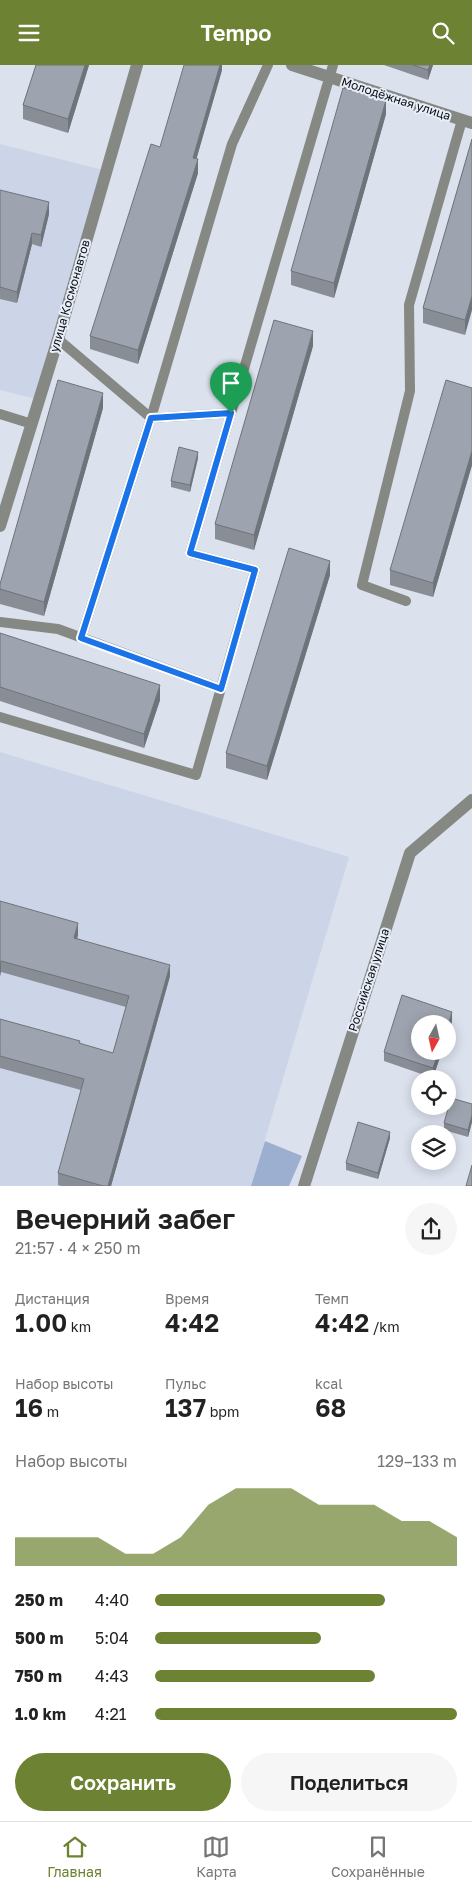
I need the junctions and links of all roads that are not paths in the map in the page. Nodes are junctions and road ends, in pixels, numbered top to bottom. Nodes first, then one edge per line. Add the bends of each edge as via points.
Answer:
1 (137, 65) edge
2 (268, 65) edge
3 (292, 65) edge
4 (334, 65) edge
5 (331, 78) junction
6 (467, 122) edge
7 (58, 339) junction
8 (231, 413) junction
9 (0, 414) edge
10 (151, 418) junction
11 (32, 424) junction
12 (0, 526) edge
13 (406, 601) dead end
14 (0, 622) edge
15 (81, 638) junction
16 (221, 689) junction
17 (0, 717) edge
18 (472, 800) edge
19 (304, 1186) edge

1 - 7 street, улица Космонавтов
2 - 10 lane via 232,144
3 - 5 street, Молодёжная улица
4 - 5 lane
5 - 6 street, Молодёжная улица
5 - 8 lane
6 - 13 lane via 409,305 410,391 362,585
7 - 10 lane
7 - 11 street, улица Космонавтов
8 - 10 lane
8 - 16 lane via 190,553 255,570
9 - 11 lane
10 - 15 lane
11 - 12 street, улица Космонавтов
14 - 15 lane via 58,629
15 - 16 lane
16 - 17 lane via 196,775
18 - 19 street, Российская улица via 410,853

